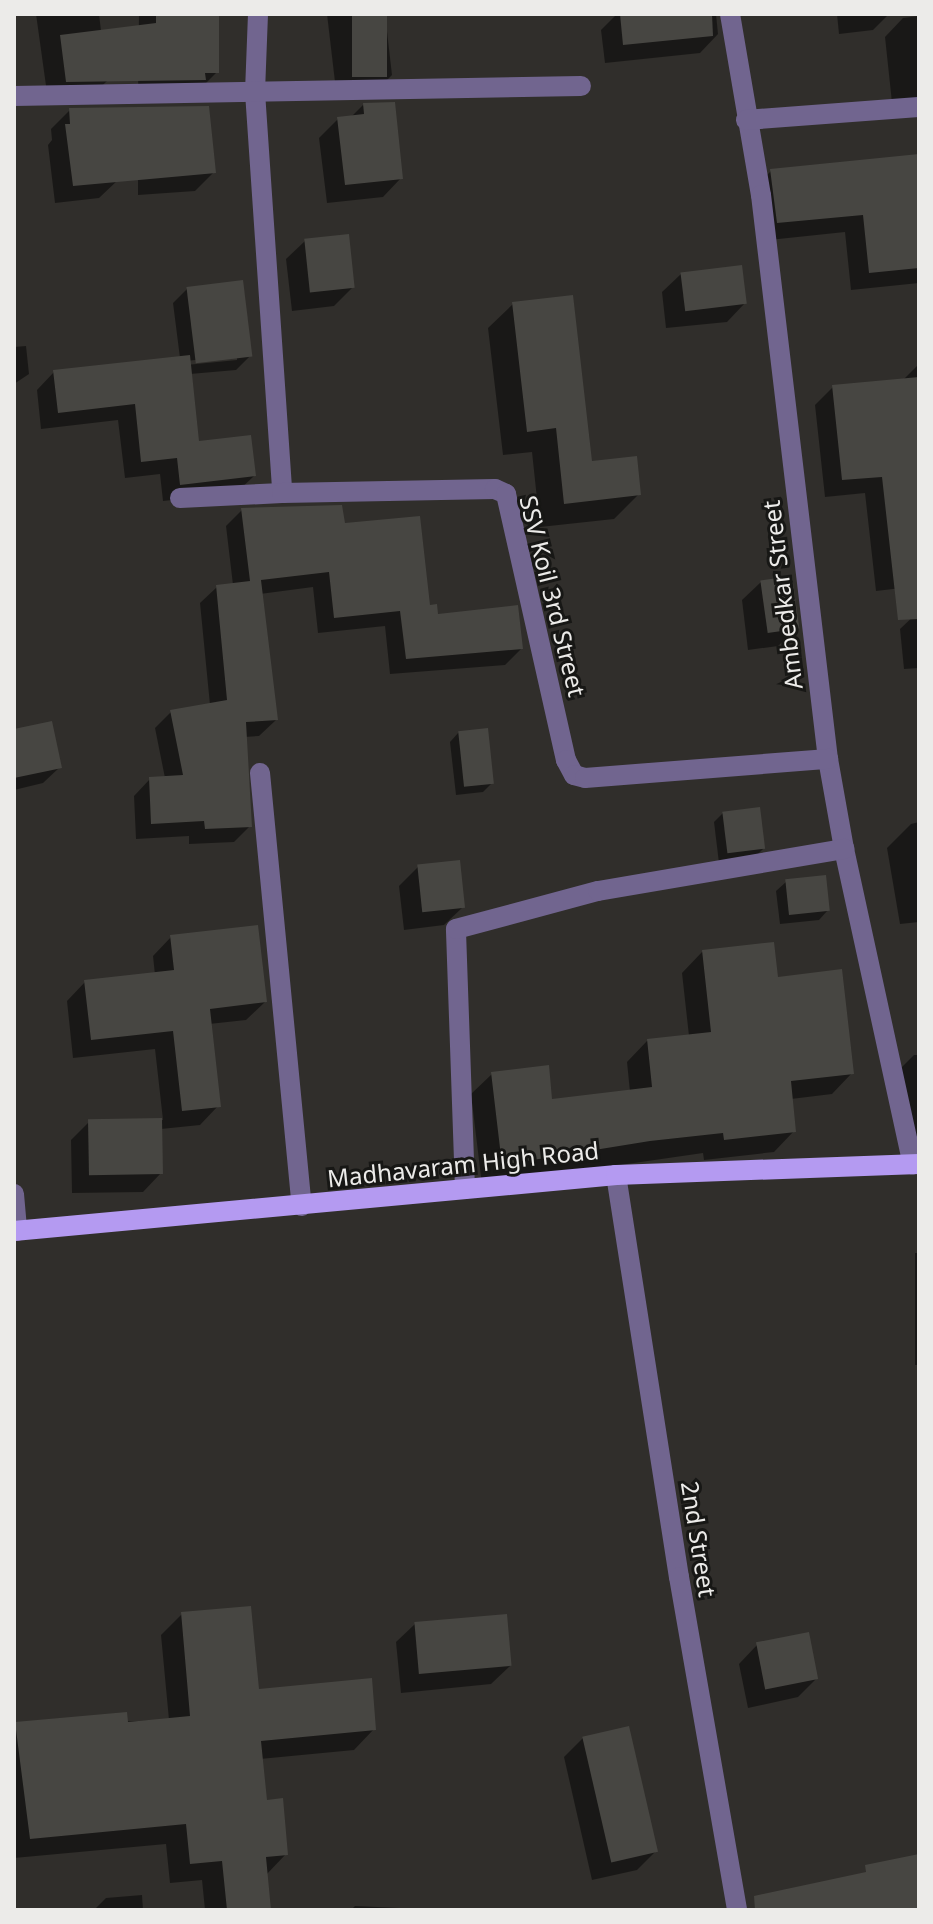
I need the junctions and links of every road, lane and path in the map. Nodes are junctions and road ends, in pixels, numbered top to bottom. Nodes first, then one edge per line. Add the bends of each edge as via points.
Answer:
1 (258, 14) edge
2 (730, 14) edge
3 (581, 86) dead end
4 (255, 92) junction
5 (14, 96) edge
6 (919, 107) edge
7 (746, 120) junction
8 (282, 493) junction
9 (180, 498) dead end
10 (828, 759) junction
11 (260, 773) dead end
12 (844, 849) junction
13 (916, 1165) edge
14 (616, 1175) junction
15 (465, 1189) junction
16 (14, 1194) edge
17 (302, 1206) junction
18 (16, 1231) edge
19 (737, 1910) edge

1 - 4 street
2 - 7 street, Ambedkar Street
3 - 4 street
4 - 5 street
4 - 8 street
6 - 7 street
7 - 10 street, Ambedkar Street via 761,195
8 - 9 street, SSV Koil 3rd Street
8 - 10 street, SSV Koil 3rd Street via 481,488 506,494 566,760 574,775
10 - 12 street, Ambedkar Street
11 - 17 street
12 - 13 street, Ambedkar Street
12 - 15 street via 598,891 456,929
13 - 14 main road, Madhavaram High Road
14 - 15 main road, Madhavaram High Road
14 - 19 street, 2nd Street
15 - 17 main road, Madhavaram High Road
16 - 18 street
17 - 18 main road, Madhavaram High Road

